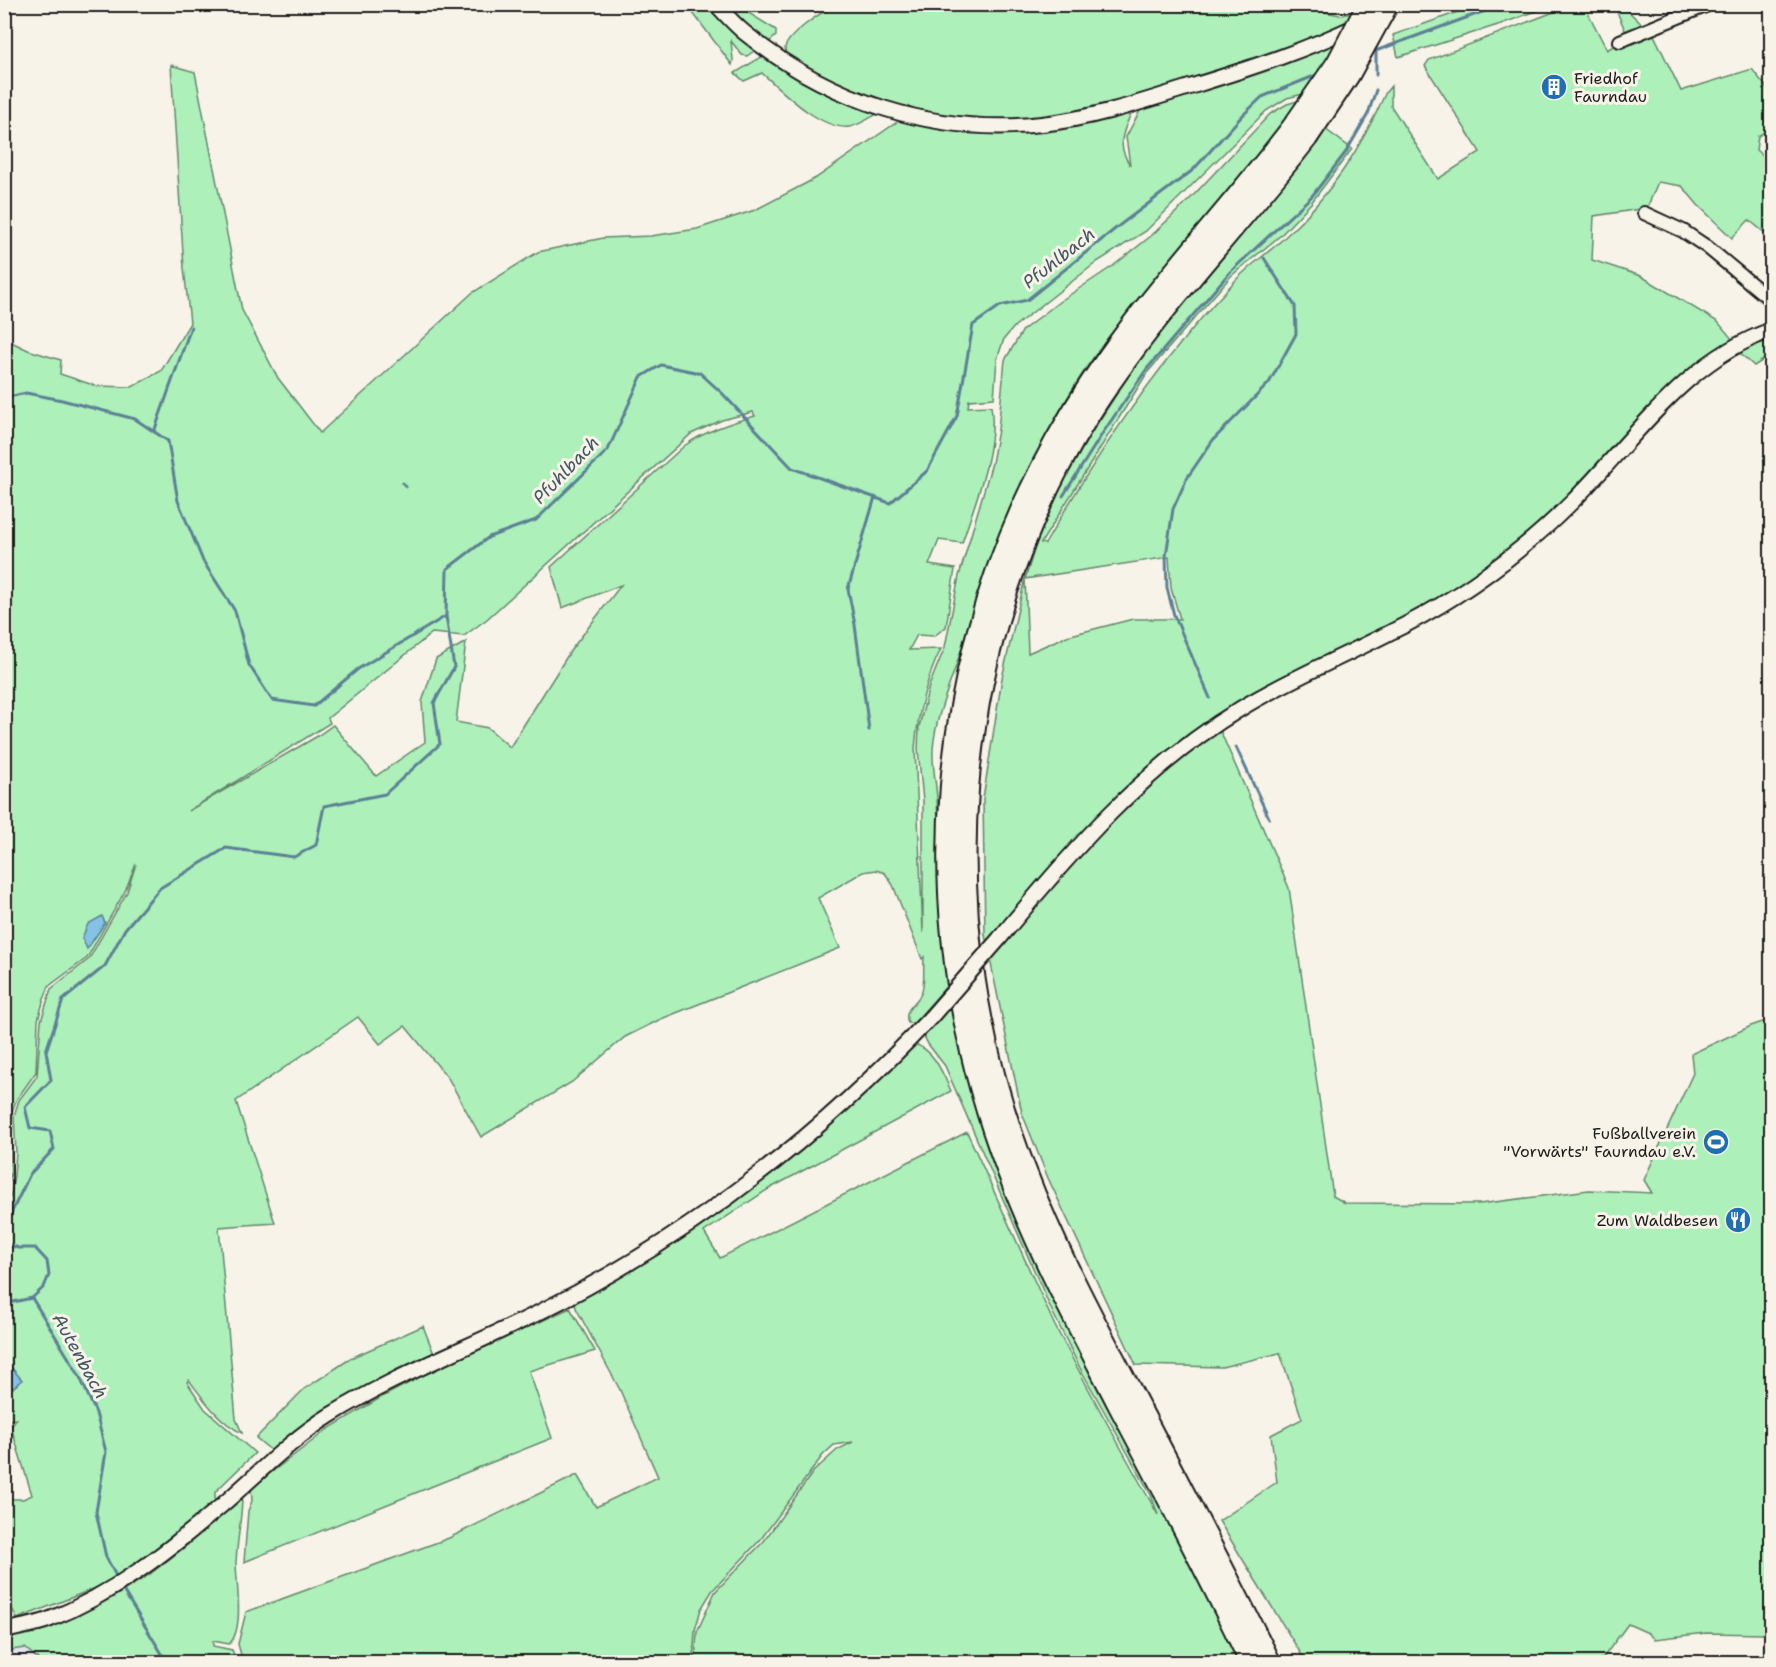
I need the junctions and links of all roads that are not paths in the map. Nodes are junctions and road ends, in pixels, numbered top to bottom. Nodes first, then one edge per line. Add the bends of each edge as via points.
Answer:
1 (716, 4) edge
2 (1368, 4) edge
3 (1388, 4) edge
4 (1393, 4) edge
5 (1674, 4) edge
6 (1710, 4) edge
7 (1677, 18) junction
8 (1620, 41) dead end
9 (1301, 132) junction
10 (1644, 213) dead end
11 (1772, 301) edge
12 (1767, 332) edge
13 (4, 1630) edge
14 (1251, 1662) edge
15 (1270, 1662) edge

1 - 4 street via 767,50 851,97 890,112 978,127 1041,124 1140,103 1333,37
2 - 9 highway, bridge
3 - 9 highway, bridge via 1349,75
5 - 7 street
6 - 7 street
7 - 8 street
9 - 14 highway via 1256,176 1128,329 1041,466 987,596 973,645 953,752 947,844 958,993 977,1076 1007,1171 1073,1318
9 - 15 highway via 1270,186 1114,376 1057,472 1019,557 984,671 971,754 964,840 975,985 993,1073 1023,1165 1084,1302
10 - 11 street via 1707,247
12 - 13 street, bridge via 1725,351 1666,400 1572,502 1469,588 1413,621 1242,708 1185,746 1137,785 1053,873 931,1017 851,1098 727,1199 646,1254 537,1313 384,1384 328,1416 131,1578 45,1621

